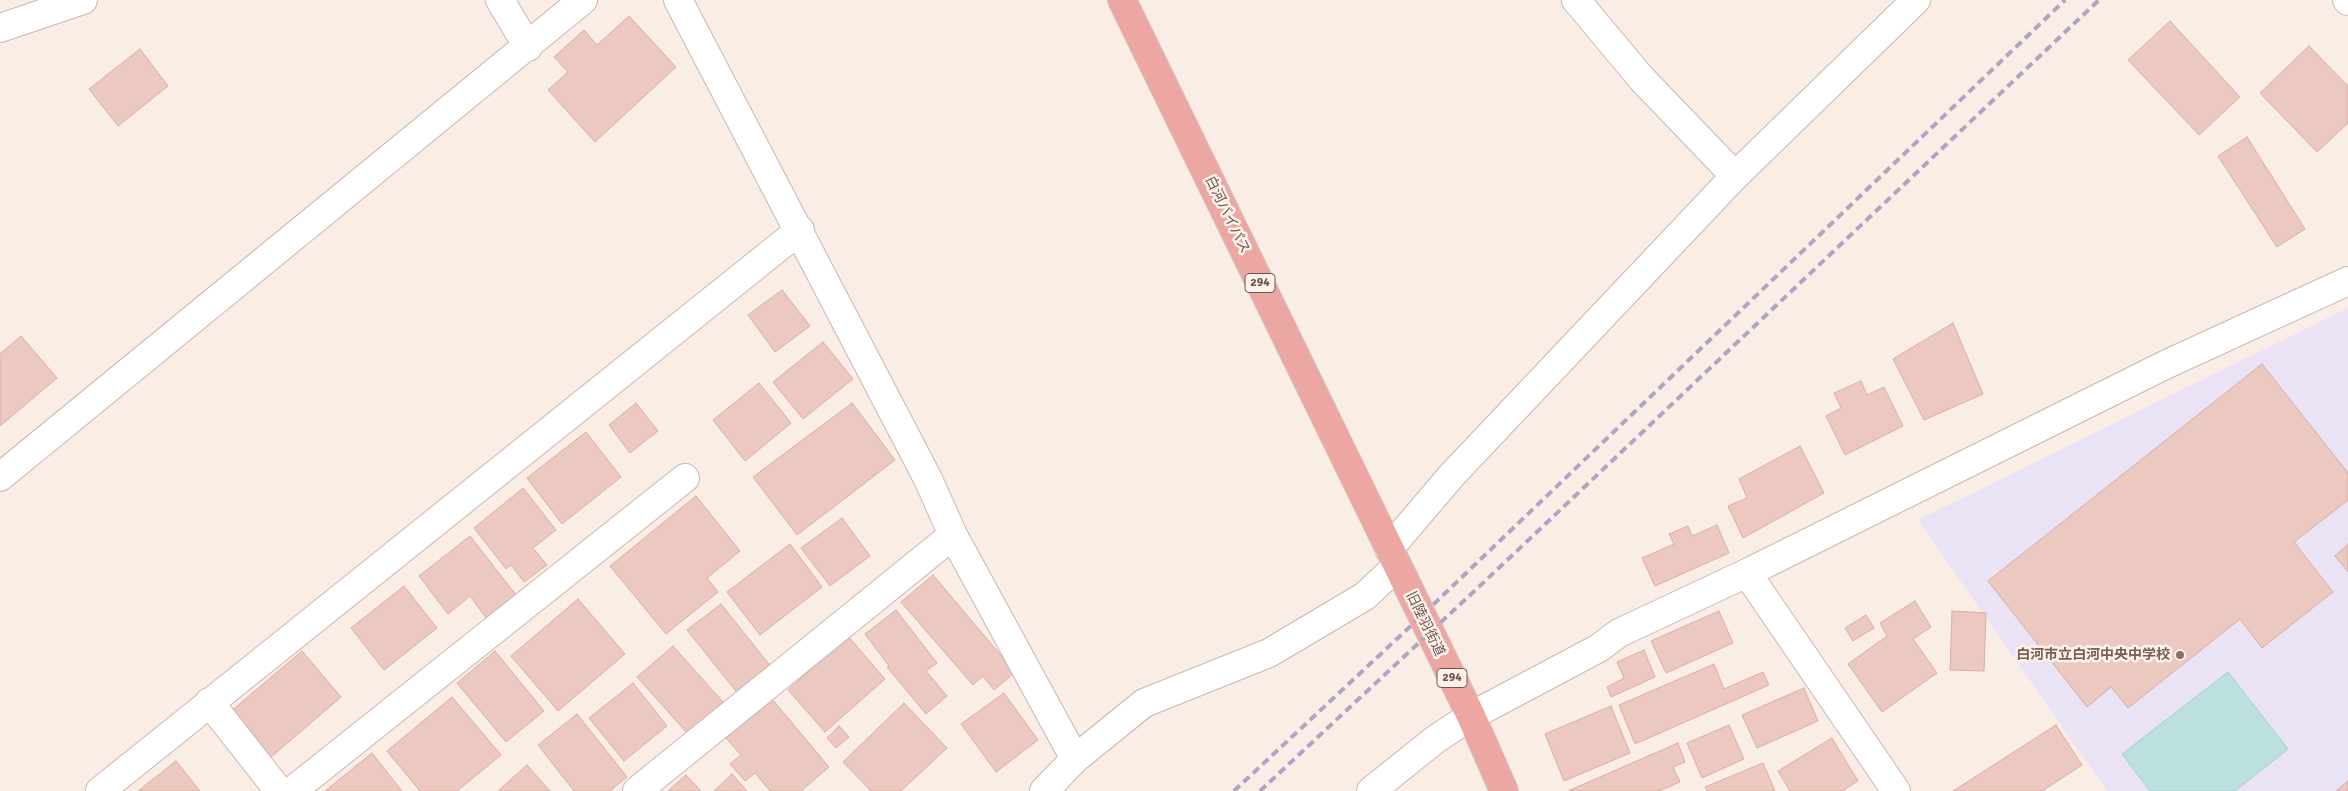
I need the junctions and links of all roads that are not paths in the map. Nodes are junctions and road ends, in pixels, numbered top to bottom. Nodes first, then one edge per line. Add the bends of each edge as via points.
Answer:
1 (83, 0) edge
2 (500, 0) edge
3 (583, 0) edge
4 (678, 0) edge
5 (1122, 0) edge
6 (1576, 0) edge
7 (1916, 0) edge
8 (0, 28) edge
9 (528, 47) junction
10 (1735, 176) junction
11 (800, 230) junction
12 (2348, 281) edge
13 (0, 476) edge
14 (685, 478) dead end
15 (953, 535) junction
16 (1393, 557) junction
17 (1747, 573) junction
18 (209, 702) junction
19 (1471, 716) junction
20 (1075, 759) junction
21 (100, 791) edge
22 (279, 791) edge
23 (292, 791) edge
24 (637, 791) edge
25 (1044, 791) edge
26 (1371, 791) edge
27 (1504, 791) edge
28 (1896, 791) edge

1 - 8 street
2 - 9 street
3 - 9 street
4 - 11 street
5 - 16 highway, 白河バイパス / 294
6 - 10 street via 1641,78
7 - 10 street
9 - 13 street
10 - 16 street via 1452,475
11 - 15 street via 928,479
11 - 18 street
12 - 17 street via 2167,364
14 - 23 street
15 - 20 street
15 - 24 street
16 - 19 highway, 旧陸羽街道 / 294
16 - 20 street via 1365,596 1269,653 1144,703
17 - 19 street via 1619,633 1599,648
17 - 28 street
18 - 21 street
18 - 22 street
19 - 26 street via 1436,739
19 - 27 highway, 旧陸羽街道 / 294
20 - 25 street

